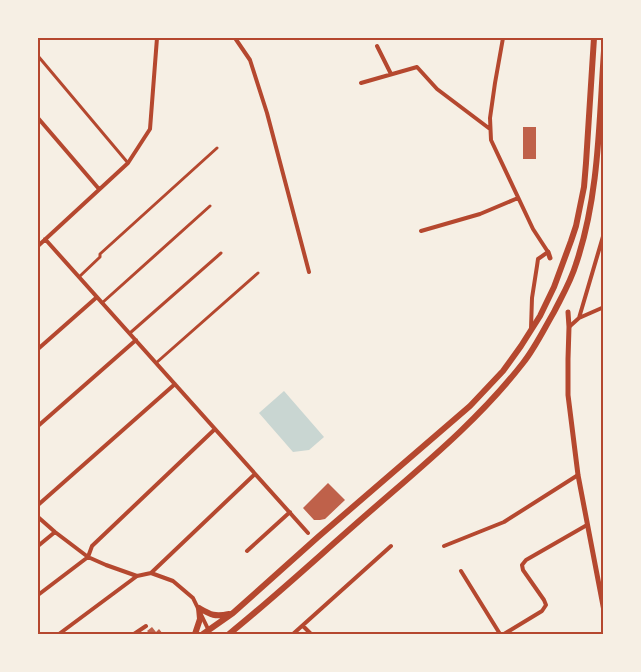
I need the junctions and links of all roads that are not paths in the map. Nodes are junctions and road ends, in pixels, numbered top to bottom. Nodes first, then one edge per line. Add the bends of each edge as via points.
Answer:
1 (157, 38) edge
2 (234, 38) edge
3 (503, 38) edge
4 (594, 38) edge
5 (377, 46) dead end
6 (604, 51) edge
7 (38, 56) edge
8 (391, 74) junction
9 (361, 82) dead end
10 (38, 118) edge
11 (490, 129) junction
12 (217, 148) dead end
13 (600, 148) edge
14 (128, 163) junction
15 (99, 189) junction
16 (518, 198) junction
17 (210, 206) dead end
18 (421, 231) dead end
19 (604, 233) edge
20 (45, 239) junction
21 (38, 246) edge
22 (548, 252) junction
23 (221, 253) dead end
24 (550, 258) dead end
25 (309, 272) dead end
26 (258, 273) dead end
27 (79, 277) junction
28 (97, 297) junction
29 (102, 303) junction
30 (604, 307) edge
31 (568, 312) dead end
32 (579, 318) junction
33 (569, 327) junction
34 (530, 332) junction
35 (130, 333) junction
36 (136, 340) junction
37 (38, 349) edge
38 (156, 363) junction
39 (175, 384) junction
40 (38, 426) edge
41 (215, 429) junction
42 (255, 474) junction
43 (578, 475) junction
44 (38, 505) edge
45 (290, 512) junction
46 (38, 517) edge
47 (587, 526) junction
48 (56, 532) junction
49 (308, 533) dead end
50 (38, 546) edge
51 (391, 546) dead end
52 (444, 546) dead end
53 (247, 551) dead end
54 (88, 557) junction
55 (461, 571) dead end
56 (151, 573) junction
57 (137, 576) junction
58 (38, 596) edge
59 (198, 608) junction
60 (604, 611) edge
61 (232, 613) junction
62 (146, 626) dead end
63 (303, 626) junction
64 (236, 631) edge
65 (208, 633) edge
66 (60, 634) edge
67 (134, 634) edge
68 (195, 634) edge
69 (229, 634) edge
70 (292, 634) edge
71 (311, 634) edge
72 (500, 634) edge
73 (504, 634) edge

1 - 14 street via 150,129
2 - 25 street via 250,60 267,112
3 - 11 street
4 - 34 highway via 584,187 579,212 572,241 554,287
5 - 8 street
6 - 13 highway
7 - 14 street
8 - 9 street
8 - 11 street via 417,67 437,89
10 - 15 street
11 - 16 street via 491,140
12 - 27 street
13 - 64 highway via 585,236 576,266 523,362 474,418 433,457
14 - 15 street
15 - 20 street
16 - 18 street via 480,214
16 - 22 street
17 - 29 street
19 - 32 street
20 - 21 street
20 - 27 street
22 - 24 street
22 - 34 street via 538,259
23 - 35 street
26 - 38 street
27 - 28 street
28 - 29 street
28 - 37 street
29 - 35 street
30 - 32 street
31 - 33 street
32 - 33 street
33 - 43 street via 568,395
34 - 61 highway via 508,364 470,406
35 - 36 street
36 - 38 street
36 - 40 street
38 - 39 street
39 - 41 street
39 - 44 street
41 - 42 street
41 - 54 street via 92,546
42 - 45 street
42 - 56 street
43 - 47 street
43 - 52 street via 504,522
45 - 49 street
45 - 53 street
46 - 48 street
47 - 60 street
47 - 73 street via 526,560 522,566 546,606
48 - 50 street
48 - 54 street
51 - 63 street
54 - 57 street
54 - 58 street
55 - 72 street
56 - 57 street
56 - 59 street via 172,581 193,598
57 - 66 street
59 - 61 highway via 217,616
59 - 65 street
59 - 68 highway via 200,619
61 - 65 highway
62 - 67 street
63 - 70 street
63 - 71 street
64 - 69 highway

